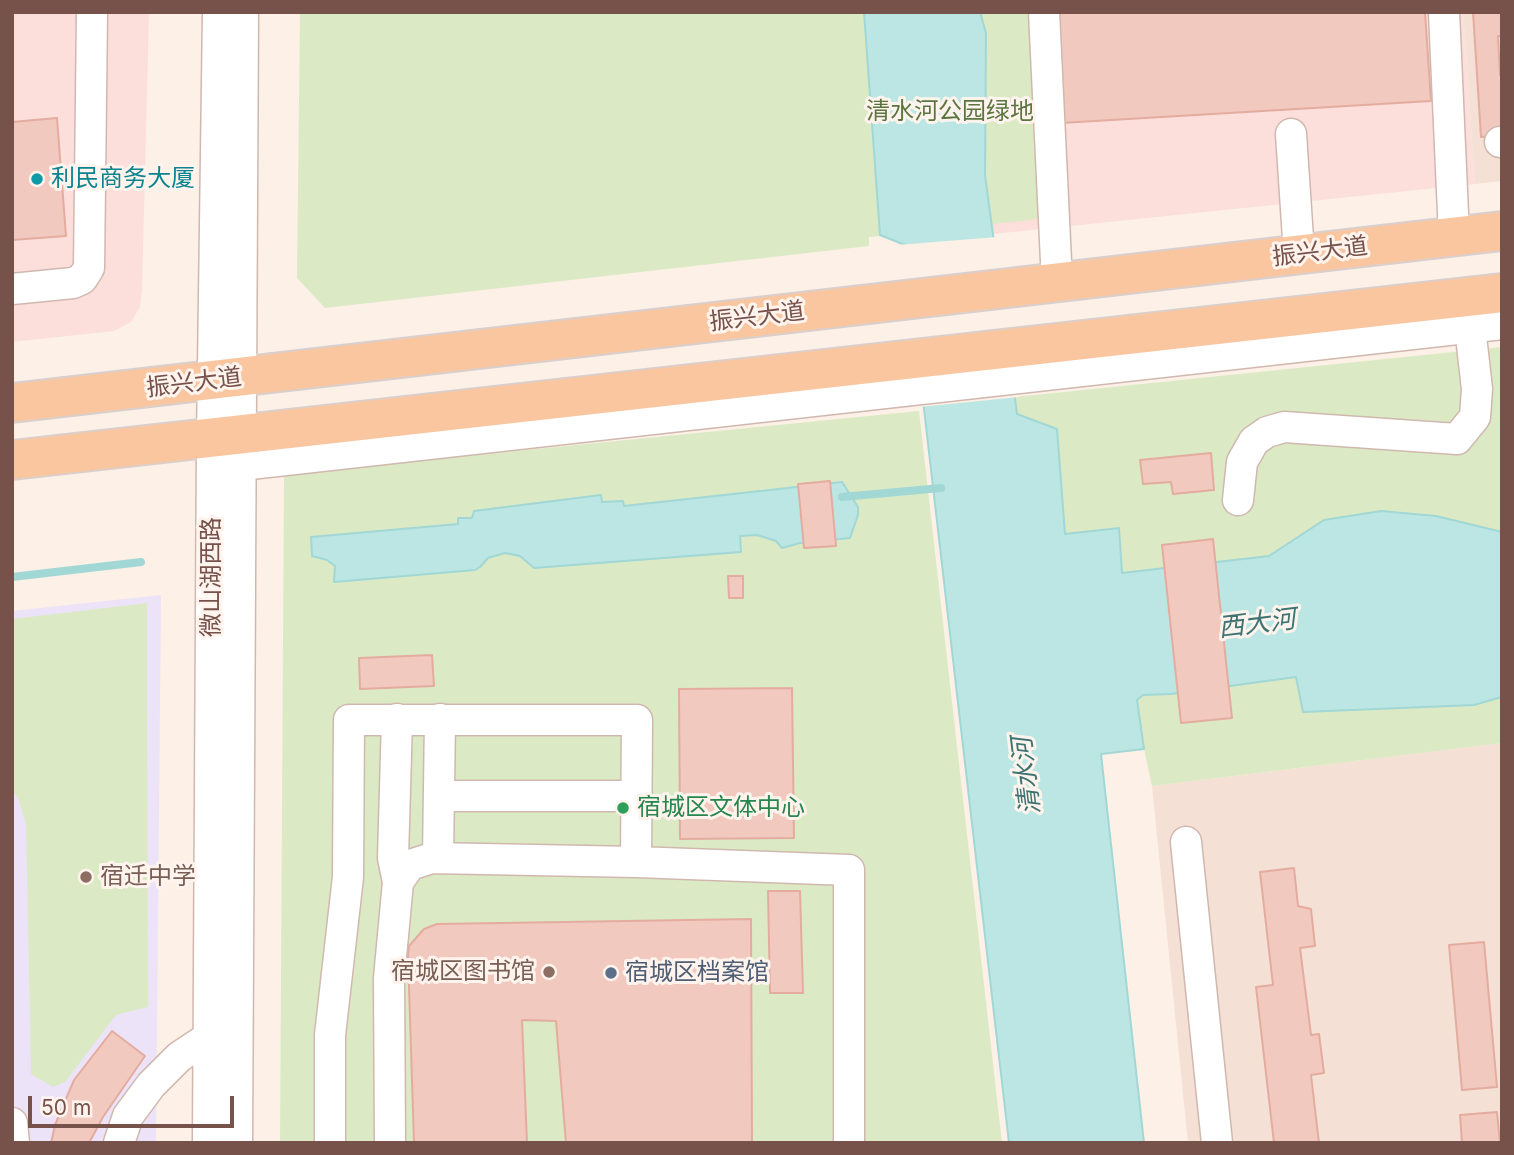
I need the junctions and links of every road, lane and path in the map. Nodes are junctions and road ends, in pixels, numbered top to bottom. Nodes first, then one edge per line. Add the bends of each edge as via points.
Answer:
1 (92, 12) edge
2 (218, 12) edge
3 (243, 12) edge
4 (1044, 12) edge
5 (1444, 12) edge
6 (1291, 134) dead end
7 (1502, 231) edge
8 (1454, 236) junction
9 (1299, 254) junction
10 (1057, 282) junction
11 (12, 289) edge
12 (1479, 306) edge
13 (1502, 324) edge
14 (427, 355) junction
15 (228, 379) junction
16 (12, 403) edge
17 (431, 414) junction
18 (12, 415) edge
19 (231, 446) junction
20 (12, 451) edge
21 (12, 460) edge
22 (1238, 500) dead end
23 (397, 719) junction
24 (440, 719) junction
25 (439, 796) junction
26 (636, 796) junction
27 (1186, 842) dead end
28 (438, 858) junction
29 (636, 862) junction
30 (398, 883) junction
31 (209, 1037) junction
32 (12, 1124) edge
33 (13, 1143) edge
34 (119, 1143) edge
35 (208, 1143) edge
36 (237, 1143) edge
37 (330, 1143) edge
38 (390, 1143) edge
39 (849, 1143) edge
40 (1217, 1143) edge

1 - 11 street via 89,268 73,283
2 - 15 street, 微山湖西路
3 - 15 street, 微山湖西路
4 - 10 street
5 - 8 street
6 - 9 street
7 - 8 main road, 振兴大道
8 - 9 main road, 振兴大道
9 - 10 main road, 振兴大道
10 - 14 main road, 振兴大道
12 - 13 street
12 - 17 main road
12 - 19 street
12 - 22 street via 1475,417 1457,439 1284,427 1254,441 1242,462
14 - 15 main road, 振兴大道
14 - 17 main road via 411,370 407,385 415,406
15 - 16 main road, 振兴大道
15 - 19 street, 微山湖西路
17 - 19 main road
18 - 20 main road via 19,425 19,438
19 - 21 main road
19 - 31 street, 微山湖西路
19 - 36 street, 微山湖西路
23 - 24 street
23 - 30 street via 393,858
23 - 37 street via 349,720 348,877 330,1035
24 - 25 street
24 - 26 street via 636,720
25 - 26 street
25 - 28 street
26 - 29 street
27 - 40 street
28 - 29 street
28 - 30 street via 410,865
29 - 39 street via 849,870
30 - 38 street via 389,978
31 - 34 street via 179,1057 151,1085 128,1116
31 - 35 street, 微山湖西路
32 - 33 street

